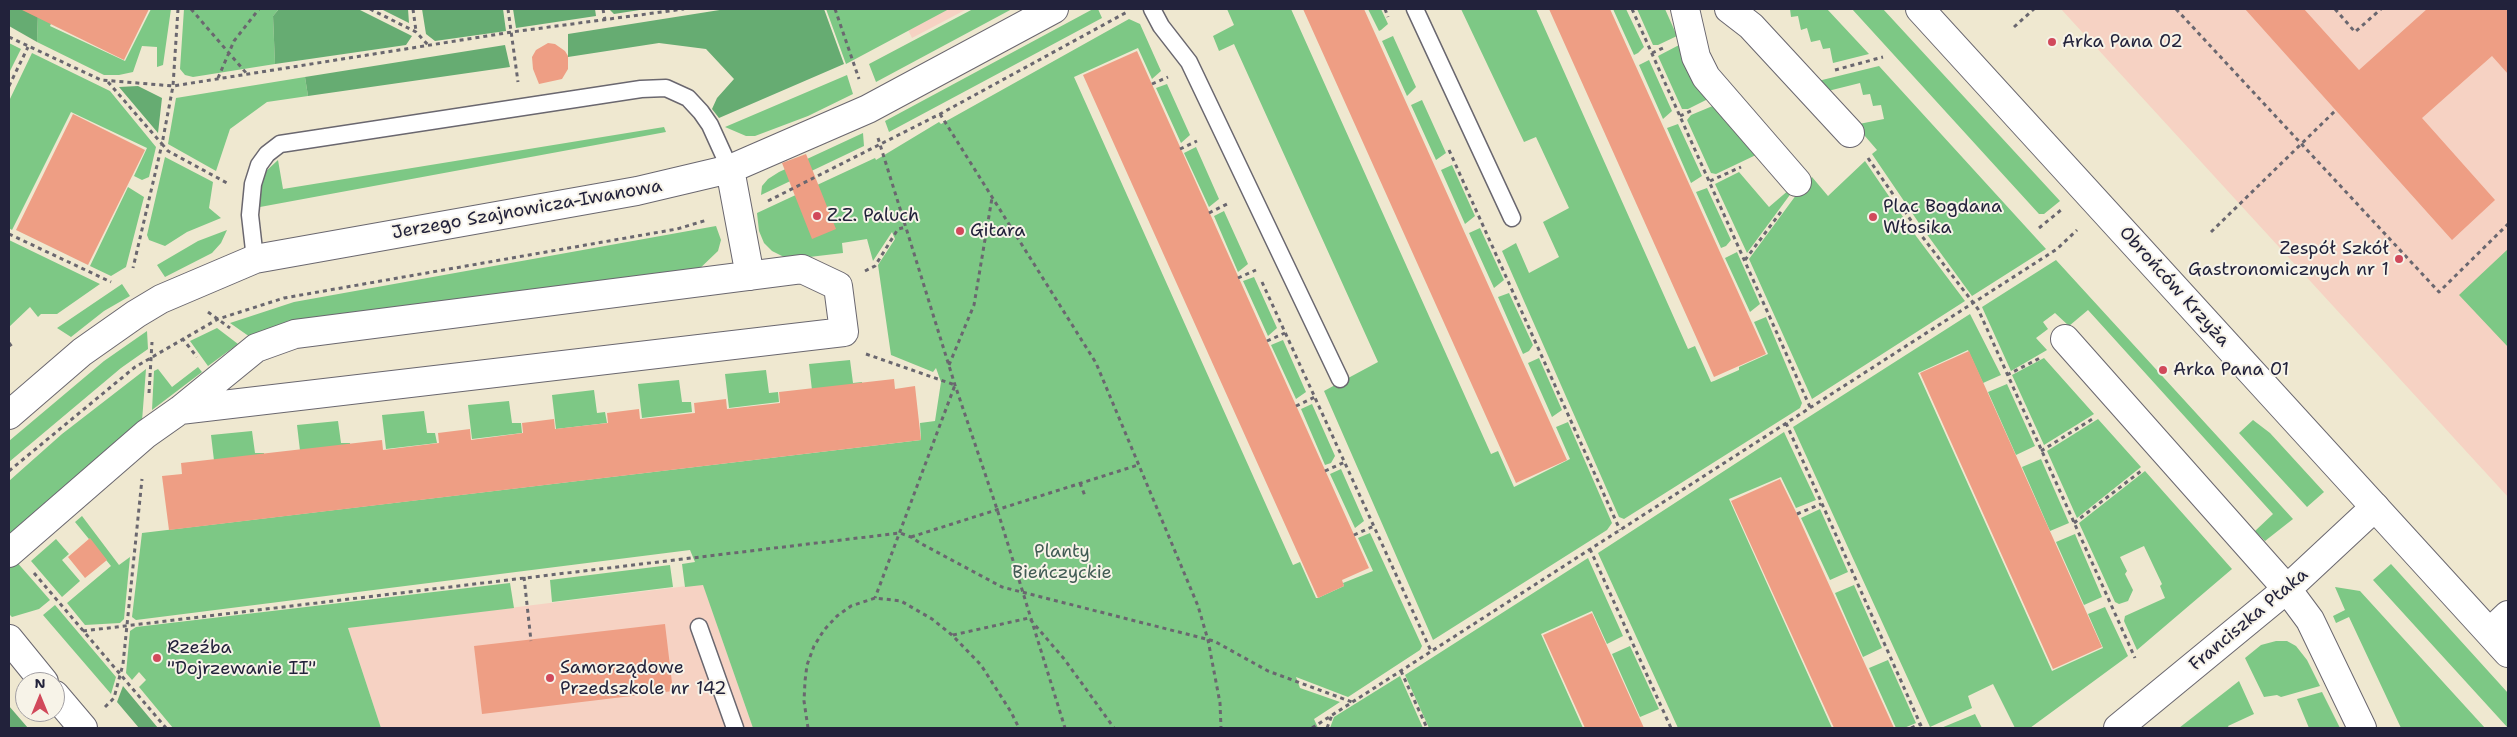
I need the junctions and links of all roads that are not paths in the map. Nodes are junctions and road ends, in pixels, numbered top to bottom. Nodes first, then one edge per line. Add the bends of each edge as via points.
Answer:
1 (1054, 9) edge
2 (1152, 9) edge
3 (1415, 9) edge
4 (1685, 9) edge
5 (1729, 9) edge
6 (1920, 9) edge
7 (1850, 133) road end
8 (730, 169) junction
9 (1796, 182) road end
10 (1512, 218) dead end
11 (255, 259) junction
12 (750, 276) junction
13 (2065, 339) dead end
14 (1340, 379) dead end
15 (180, 410) junction
16 (9, 415) edge
17 (2375, 506) junction
18 (11, 551) edge
19 (2287, 588) junction
20 (2499, 624) edge
21 (699, 627) dead end
22 (9, 639) edge
23 (2508, 653) edge
24 (36, 672) edge
25 (65, 701) edge
26 (92, 719) edge
27 (735, 728) edge
28 (2118, 728) edge
29 (2362, 728) edge

1 - 8 street, Jerzego Szajnowicza-Iwanowa via 868,109
2 - 14 lane via 1189,62
3 - 10 lane
4 - 9 street via 1696,57 1706,77
5 - 7 street via 1751,26
6 - 17 street, Obrońców Krzyża
8 - 11 street, Jerzego Szajnowicza-Iwanowa via 637,191
8 - 11 lane via 701,112 688,98 666,88 641,89 280,144 259,165 251,197
8 - 12 street
11 - 16 street, Jerzego Szajnowicza-Iwanowa via 160,299 136,314 82,352
12 - 15 street via 295,334 256,348
12 - 15 street via 802,269 838,286 844,332
13 - 19 street
15 - 18 street via 146,434
17 - 19 street, Franciszka Ptaka
17 - 20 street, Obrońców Krzyża
19 - 28 street, Franciszka Ptaka
19 - 29 street via 2310,620
20 - 23 street, Obrońców Krzyża
21 - 27 lane
22 - 24 street
25 - 26 street

